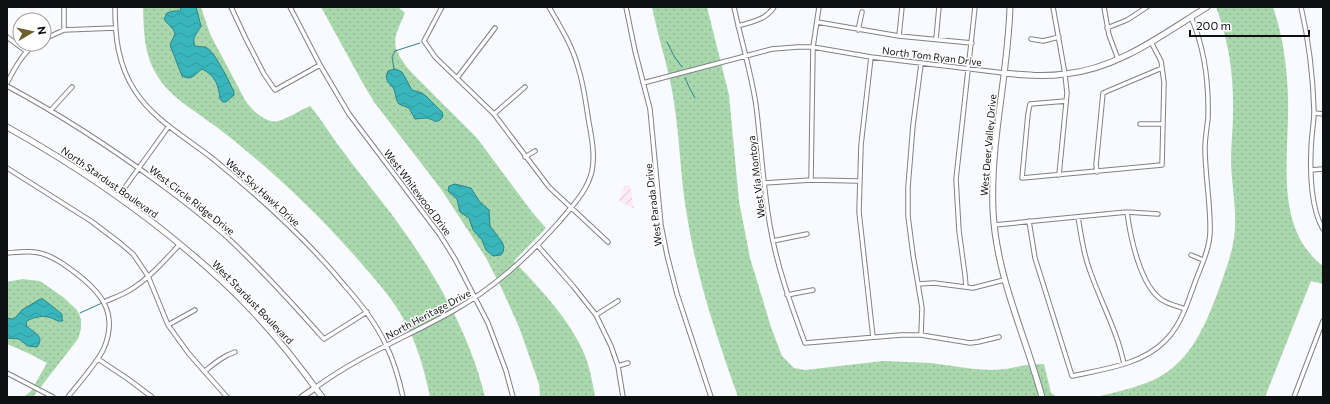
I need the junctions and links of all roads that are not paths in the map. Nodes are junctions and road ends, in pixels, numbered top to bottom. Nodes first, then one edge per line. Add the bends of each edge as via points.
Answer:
1 (64, 7) edge
2 (115, 7) edge
3 (231, 7) edge
4 (290, 7) edge
5 (442, 7) edge
6 (549, 7) edge
7 (626, 7) edge
8 (734, 7) edge
9 (774, 7) edge
10 (819, 7) edge
11 (902, 7) edge
12 (939, 7) edge
13 (975, 7) edge
14 (1010, 7) edge
15 (1053, 7) edge
16 (1104, 7) edge
17 (1147, 7) edge
18 (1206, 7) edge
19 (1301, 7) edge
20 (862, 12) dead end
21 (769, 13) junction
22 (773, 17) dead end
23 (1191, 17) junction
24 (817, 22) junction
25 (738, 26) junction
26 (115, 28) junction
27 (495, 28) dead end
28 (1107, 28) junction
29 (64, 30) junction
30 (858, 30) junction
31 (52, 35) edge
32 (899, 36) junction
33 (1059, 38) junction
34 (936, 39) junction
35 (1031, 39) dead end
36 (972, 42) junction
37 (1151, 42) junction
38 (814, 47) junction
39 (25, 52) edge
40 (746, 56) junction
41 (871, 57) junction
42 (1118, 59) junction
43 (920, 64) junction
44 (320, 65) junction
45 (1162, 68) junction
46 (969, 69) junction
47 (1004, 73) junction
48 (1065, 74) junction
49 (457, 78) junction
50 (644, 83) junction
51 (7, 84) edge
52 (72, 87) dead end
53 (525, 87) dead end
54 (1066, 101) junction
55 (51, 110) junction
56 (1314, 113) junction
57 (494, 114) junction
58 (1323, 114) edge
59 (1140, 124) dead end
60 (1163, 124) junction
61 (169, 126) junction
62 (7, 127) edge
63 (535, 151) dead end
64 (525, 157) junction
65 (7, 168) edge
66 (139, 168) junction
67 (1323, 169) edge
68 (1311, 170) junction
69 (1096, 172) junction
70 (1059, 176) junction
71 (811, 180) junction
72 (859, 181) junction
73 (764, 183) junction
74 (118, 197) junction
75 (572, 208) junction
76 (1127, 212) junction
77 (1158, 214) dead end
78 (1078, 217) junction
79 (1029, 221) junction
80 (994, 225) junction
81 (1323, 229) edge
82 (807, 234) dead end
83 (773, 241) junction
84 (608, 242) dead end
85 (180, 244) junction
86 (538, 246) junction
87 (7, 254) edge
88 (1191, 255) dead end
89 (1203, 260) junction
90 (148, 276) junction
91 (1004, 280) junction
92 (918, 284) junction
93 (966, 286) junction
94 (813, 290) dead end
95 (787, 295) junction
96 (476, 298) junction
97 (618, 301) dead end
98 (104, 302) junction
99 (1185, 309) junction
100 (195, 310) dead end
101 (367, 312) junction
102 (596, 315) junction
103 (1323, 321) edge
104 (168, 325) junction
105 (921, 335) junction
106 (873, 337) junction
107 (999, 337) dead end
108 (386, 345) junction
109 (235, 352) dead end
110 (98, 359) junction
111 (628, 363) dead end
112 (1124, 364) junction
113 (618, 366) junction
114 (205, 371) junction
115 (7, 373) edge
116 (315, 388) junction
117 (53, 397) edge
118 (68, 397) edge
119 (152, 397) edge
120 (227, 397) edge
121 (302, 397) edge
122 (322, 397) edge
123 (402, 397) edge
124 (513, 397) edge
125 (624, 397) edge
126 (711, 397) edge
127 (1042, 397) edge
128 (1294, 397) edge

1 - 29 street
2 - 26 street, West Sky Hawk Drive
3 - 44 street via 264,74 275,90
4 - 44 street, West Whitewood Drive
5 - 49 street via 424,41 435,57
6 - 75 street, North Heritage Drive via 568,41 578,66 593,148 593,163 588,183
7 - 50 street, West Parada Drive
8 - 25 street, West Via Montoya
9 - 21 street
10 - 24 street
11 - 32 street
12 - 34 street
13 - 36 street
14 - 47 street, West Deer Valley Drive
15 - 33 street
16 - 28 street
17 - 28 street
18 - 23 street, North Tom Ryan Drive
19 - 56 street via 1313,74
20 - 30 street
21 - 22 street
21 - 25 street
23 - 37 street, North Tom Ryan Drive
23 - 89 street via 1203,52 1208,81 1206,172 1210,235
24 - 30 street
24 - 38 street
25 - 40 street, West Via Montoya
26 - 29 street
26 - 61 street, West Sky Hawk Drive via 120,58 134,90
27 - 49 street
28 - 42 street
29 - 31 street
30 - 32 street
32 - 34 street
33 - 35 street via 1043,41
33 - 48 street
34 - 36 street
36 - 46 street
37 - 42 street, North Tom Ryan Drive
37 - 45 street
38 - 40 street, North Tom Ryan Drive via 772,49
38 - 41 street, North Tom Ryan Drive
38 - 71 street
39 - 51 street
40 - 50 street, North Tom Ryan Drive
40 - 73 street, West Via Montoya via 756,105
41 - 43 street, North Tom Ryan Drive
41 - 72 street
42 - 48 street, North Tom Ryan Drive
43 - 46 street, North Tom Ryan Drive
43 - 92 street via 912,125 908,187 908,216
44 - 96 street, West Whitewood Drive via 349,114 440,235
45 - 60 street
45 - 69 street via 1103,93
46 - 47 street, North Tom Ryan Drive
46 - 93 street via 956,179
47 - 48 street, North Tom Ryan Drive via 1036,76
47 - 80 street, West Deer Valley Drive via 993,178
48 - 54 street
49 - 57 street
50 - 126 street, West Parada Drive via 650,109 661,225 667,255 676,294
51 - 55 street, West Circle Ridge Drive
52 - 55 street
53 - 57 street
54 - 70 street
54 - 70 street via 1030,104 1022,178
55 - 66 street, West Circle Ridge Drive
56 - 58 street
56 - 68 street
57 - 64 street
59 - 60 street
60 - 69 street via 1162,165
61 - 66 street
61 - 101 street, West Sky Hawk Drive via 236,178 289,226 324,261
62 - 74 street, North Stardust Boulevard via 84,172
63 - 64 street
64 - 75 street via 548,187
65 - 90 street via 58,199 120,243 133,254
66 - 74 street
66 - 101 street, West Circle Ridge Drive via 227,237 273,282 324,339
67 - 68 street
68 - 81 street via 1315,206
69 - 70 street
71 - 72 street
71 - 73 street
72 - 106 street via 860,219
73 - 83 street, West Via Montoya
74 - 85 street, North Stardust Boulevard
75 - 84 street
75 - 86 street, North Heritage Drive
76 - 77 street
76 - 78 street
76 - 99 street via 1135,252 1149,286 1162,300
78 - 79 street
78 - 112 street via 1088,267 1118,338
79 - 80 street
79 - 112 street via 1035,258 1072,376
80 - 91 street, West Deer Valley Drive
82 - 83 street
83 - 95 street, West Via Montoya
85 - 90 street
85 - 116 street, West Stardust Boulevard via 222,281 270,331
86 - 96 street, North Heritage Drive
86 - 102 street
87 - 98 street via 46,254 88,282
88 - 89 street
89 - 99 street
90 - 98 street via 130,290
90 - 104 street
91 - 93 street via 980,287
91 - 127 street, West Deer Valley Drive
92 - 93 street
92 - 105 street via 922,308
94 - 95 street
95 - 106 street, West Via Montoya via 805,343
96 - 108 street, North Heritage Drive
96 - 124 street, West Whitewood Drive via 506,371
97 - 102 street
98 - 110 street via 109,316 108,334
99 - 112 street via 1165,341 1147,355
100 - 104 street
101 - 108 street, West Sky Hawk Drive
102 - 113 street
103 - 128 street
104 - 114 street
105 - 106 street
105 - 107 street via 970,342
108 - 116 street, North Heritage Drive via 348,365
108 - 123 street, West Sky Hawk Drive via 397,373
109 - 114 street via 217,361
110 - 118 street
110 - 119 street
111 - 113 street
113 - 125 street
114 - 120 street
115 - 117 street
116 - 121 street
116 - 122 street, West Stardust Boulevard

